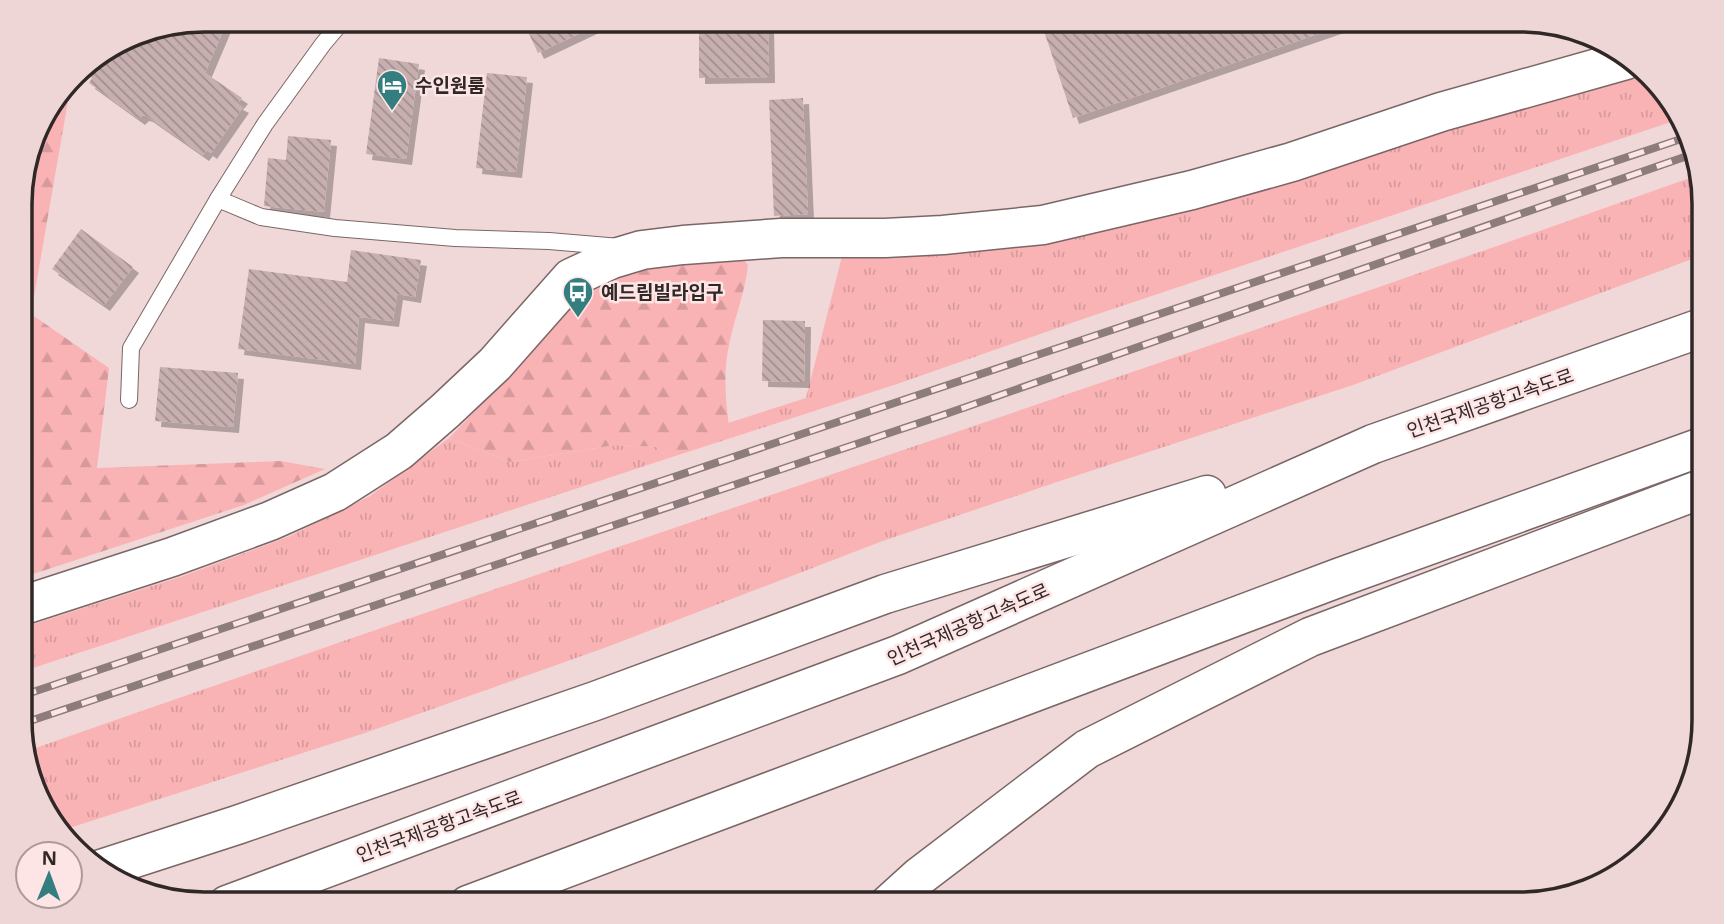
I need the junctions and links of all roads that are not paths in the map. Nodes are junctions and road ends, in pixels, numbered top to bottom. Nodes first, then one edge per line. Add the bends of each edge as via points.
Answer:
1 (333, 32) edge
2 (1618, 62) edge
3 (218, 199) junction
4 (642, 250) junction
5 (1692, 331) edge
6 (129, 400) dead end
7 (1373, 444) junction
8 (1692, 450) edge
9 (1692, 493) edge
10 (32, 602) edge
11 (112, 865) edge
12 (261, 892) edge
13 (502, 892) edge
14 (902, 892) edge

1 - 3 lane via 265,124
2 - 4 main road via 1441,111 1292,162 1043,225 943,235 780,239
3 - 4 lane via 261,217 335,228
3 - 6 lane via 131,348
4 - 10 main road via 571,278 495,364 445,411 399,452 335,492 270,522
5 - 7 main road, 인천국제공항고속도로
7 - 11 main road via 885,594 595,701
7 - 12 main road, 인천국제공항고속도로 via 898,655
8 - 13 main road via 1325,582
9 - 14 main road via 1310,638 1087,749

